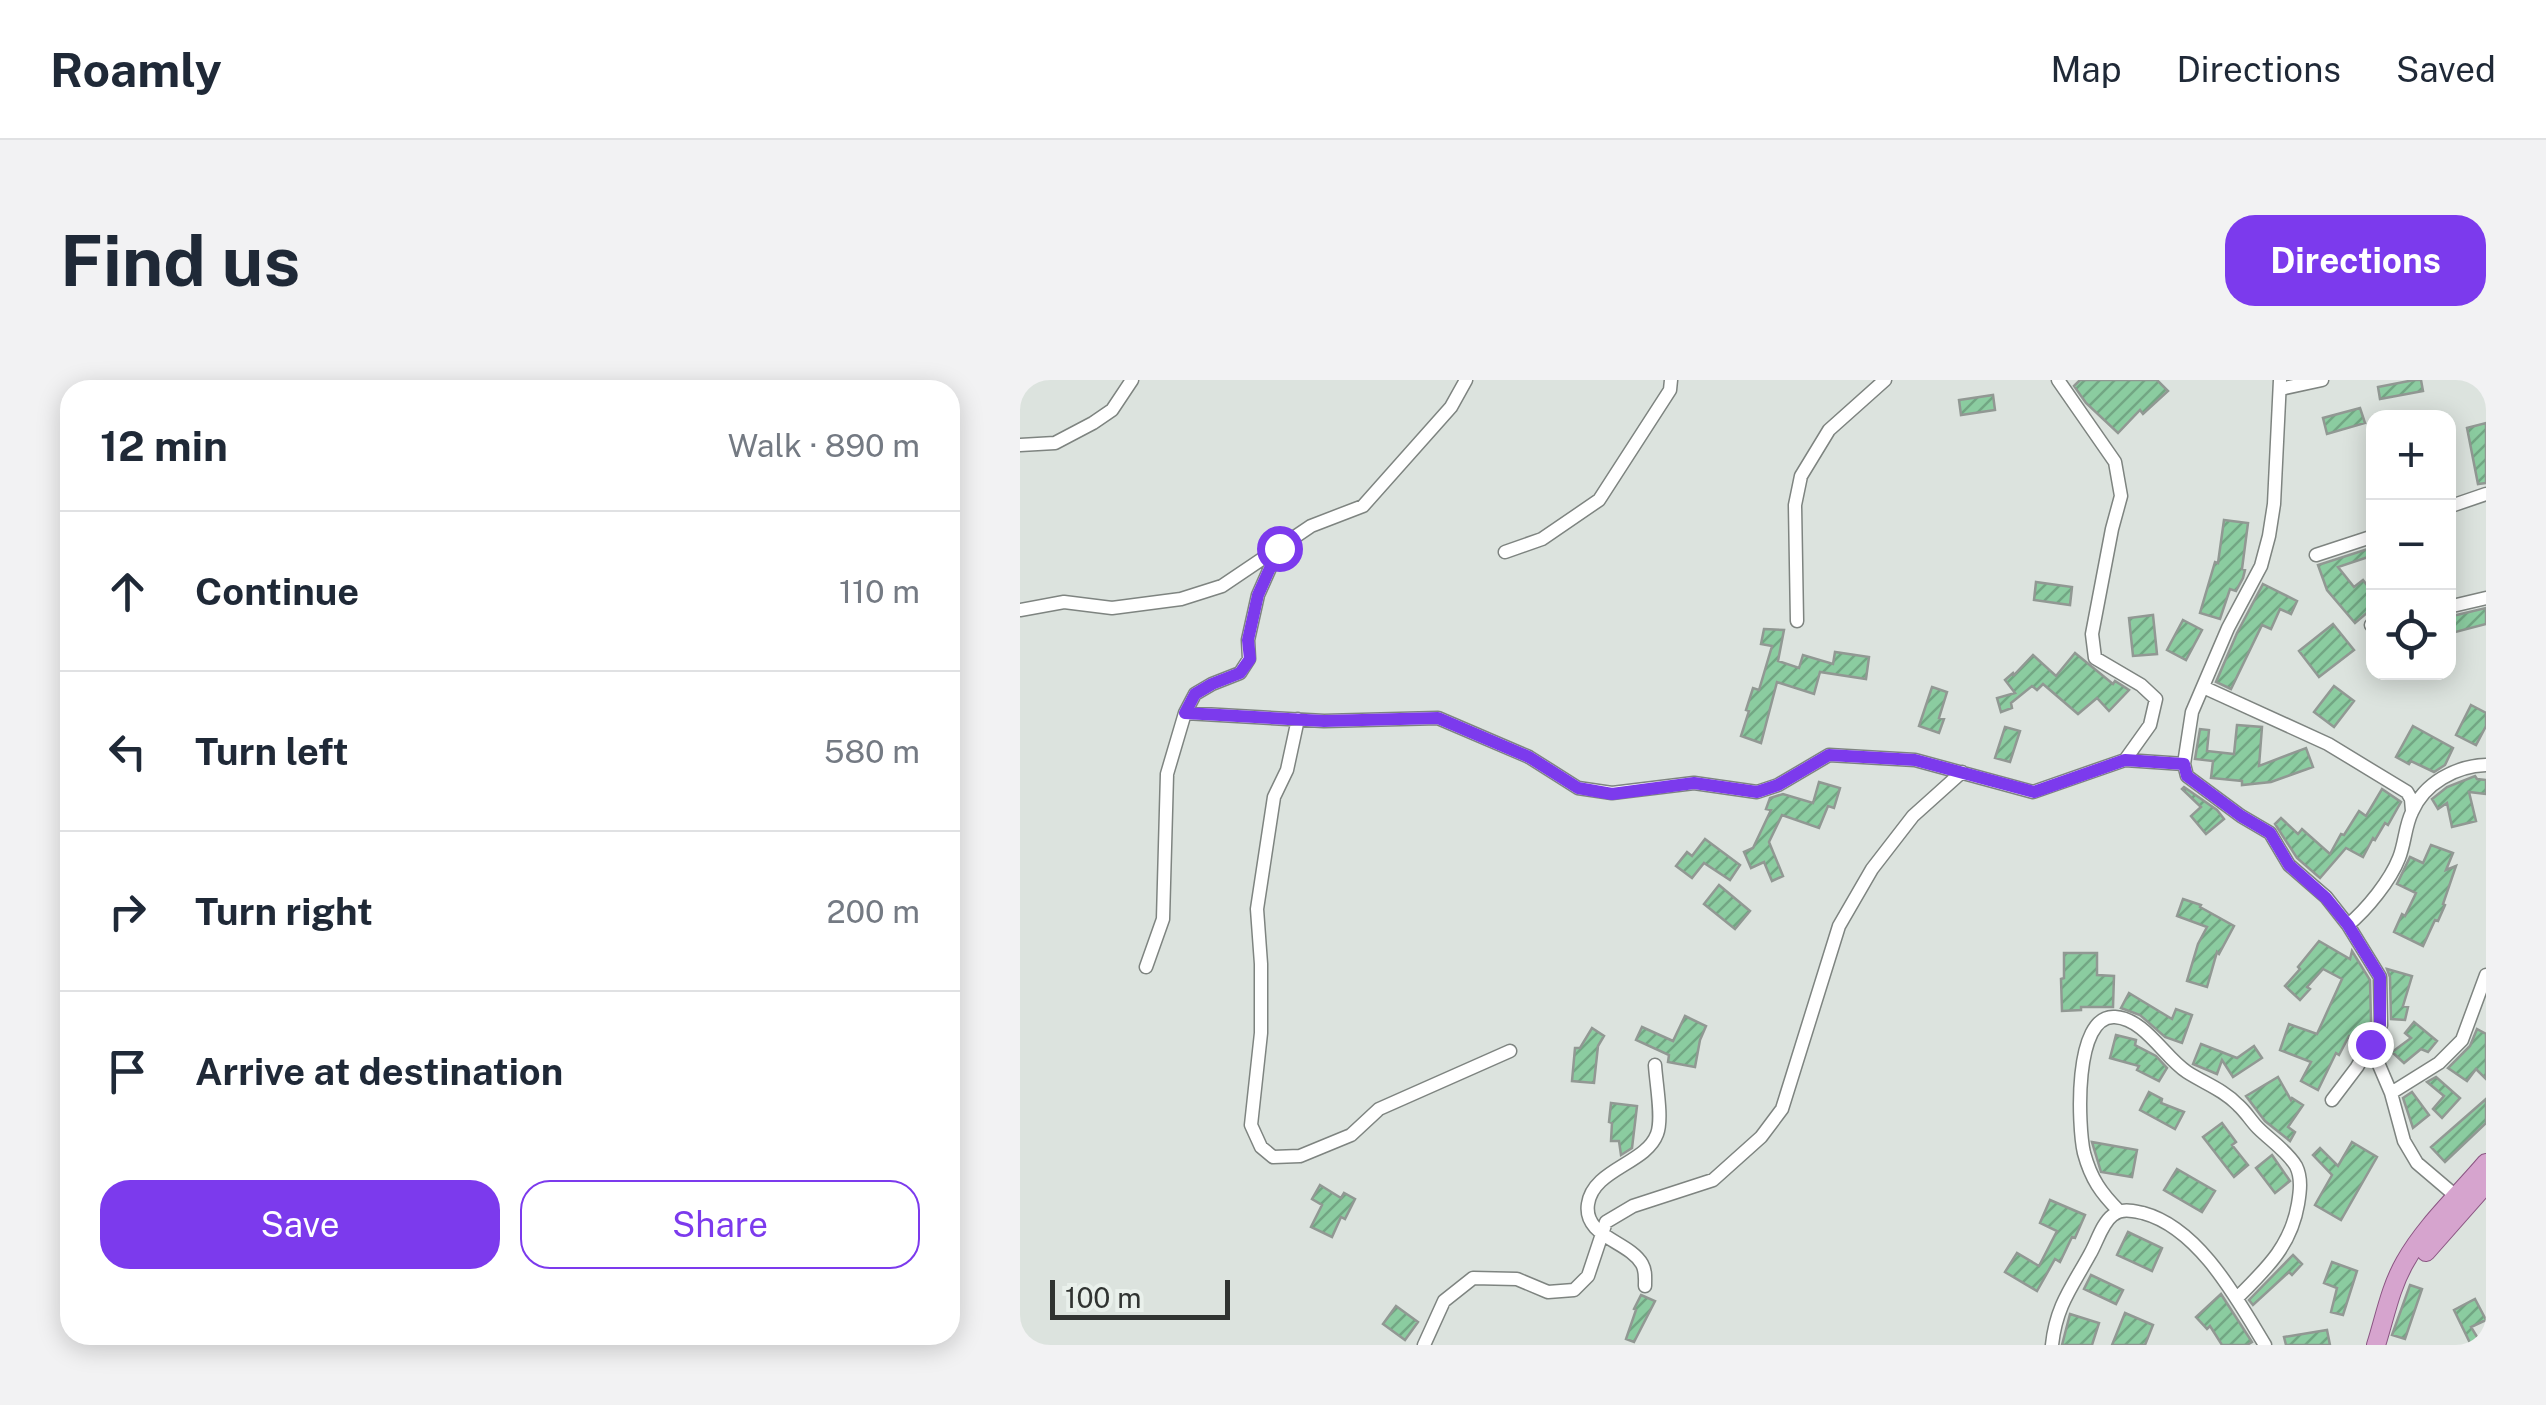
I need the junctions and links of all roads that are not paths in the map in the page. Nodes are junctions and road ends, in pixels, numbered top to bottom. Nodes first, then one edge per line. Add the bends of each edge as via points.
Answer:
1 (1132, 380) edge
2 (1466, 380) edge
3 (1672, 380) edge
4 (1886, 380) edge
5 (2058, 380) edge
6 (2322, 380) edge
7 (2280, 384) edge
8 (1020, 446) edge
9 (2486, 494) edge
10 (2456, 503) edge
11 (2366, 539) edge
12 (1279, 548) junction
13 (1505, 552) dead end
14 (2316, 555) dead end
15 (2486, 598) edge
16 (2456, 605) edge
17 (1020, 610) edge
18 (1797, 621) dead end
19 (2203, 686) junction
20 (1185, 713) junction
21 (1298, 719) junction
22 (2125, 760) junction
23 (2184, 764) junction
24 (2486, 765) edge
25 (1962, 772) junction
26 (2412, 812) junction
27 (2348, 925) junction
28 (1146, 967) dead end
29 (2486, 975) edge
30 (2370, 1044) junction
31 (1510, 1050) dead end
32 (1655, 1065) dead end
33 (2390, 1094) junction
34 (2332, 1100) dead end
35 (2486, 1164) edge
36 (2486, 1184) edge
37 (2457, 1197) junction
38 (2119, 1211) junction
39 (1602, 1234) junction
40 (1645, 1286) dead end
41 (2236, 1298) junction
42 (1424, 1345) edge
43 (2052, 1345) edge
44 (2266, 1345) edge
45 (2376, 1345) edge
46 (2390, 1345) edge

1 - 8 street via 1112,410 1093,423 1055,443
2 - 12 street via 1451,407 1363,506 1311,526
3 - 13 street via 1599,500 1542,539
4 - 18 street via 1829,430 1800,476
5 - 22 street via 2115,462 2121,496 2092,634 2096,658 2156,699 2150,724
6 - 7 street
7 - 19 street via 2269,536
9 - 10 street
11 - 14 street
12 - 17 street via 1222,586 1181,599
12 - 20 street via 1258,595 1250,659 1240,673 1195,694
15 - 16 street
19 - 23 street
19 - 26 street via 2328,744 2407,792
20 - 21 street
20 - 28 street via 1167,774 1163,919
21 - 25 street via 1438,718 1529,757 1578,788 1612,794 1694,783 1757,792 1829,755 1915,760
21 - 31 street via 1274,797 1257,909 1261,1033 1251,1125 1261,1147 1272,1157 1300,1156 1351,1136 1378,1109
22 - 23 street
22 - 25 street via 2034,792
23 - 27 street via 2187,776 2270,833 2289,865
24 - 26 street via 2466,766 2428,787
25 - 39 street via 1913,816 1839,926 1782,1109 1761,1137 1713,1180 1633,1206 1606,1222
26 - 27 street via 2398,860
27 - 30 street via 2380,977 2380,1025
29 - 33 street via 2462,1040
30 - 33 street
30 - 34 street
32 - 39 street via 1660,1130 1653,1143 1598,1185 1588,1204 1591,1224
33 - 37 street via 2417,1162
35 - 37 main road
36 - 46 main road via 2417,1264
37 - 45 main road via 2406,1260
38 - 41 street via 2153,1216 2175,1230 2217,1269
38 - 41 street via 2098,1188 2084,1152 2080,1087 2091,1031 2114,1016 2138,1026 2184,1070 2237,1102 2296,1167 2300,1188 2286,1243
38 - 43 street via 2073,1280
39 - 40 street via 1633,1252 1644,1268
39 - 42 street via 1588,1276 1574,1290 1548,1292 1517,1279 1474,1278 1444,1302
41 - 44 street

